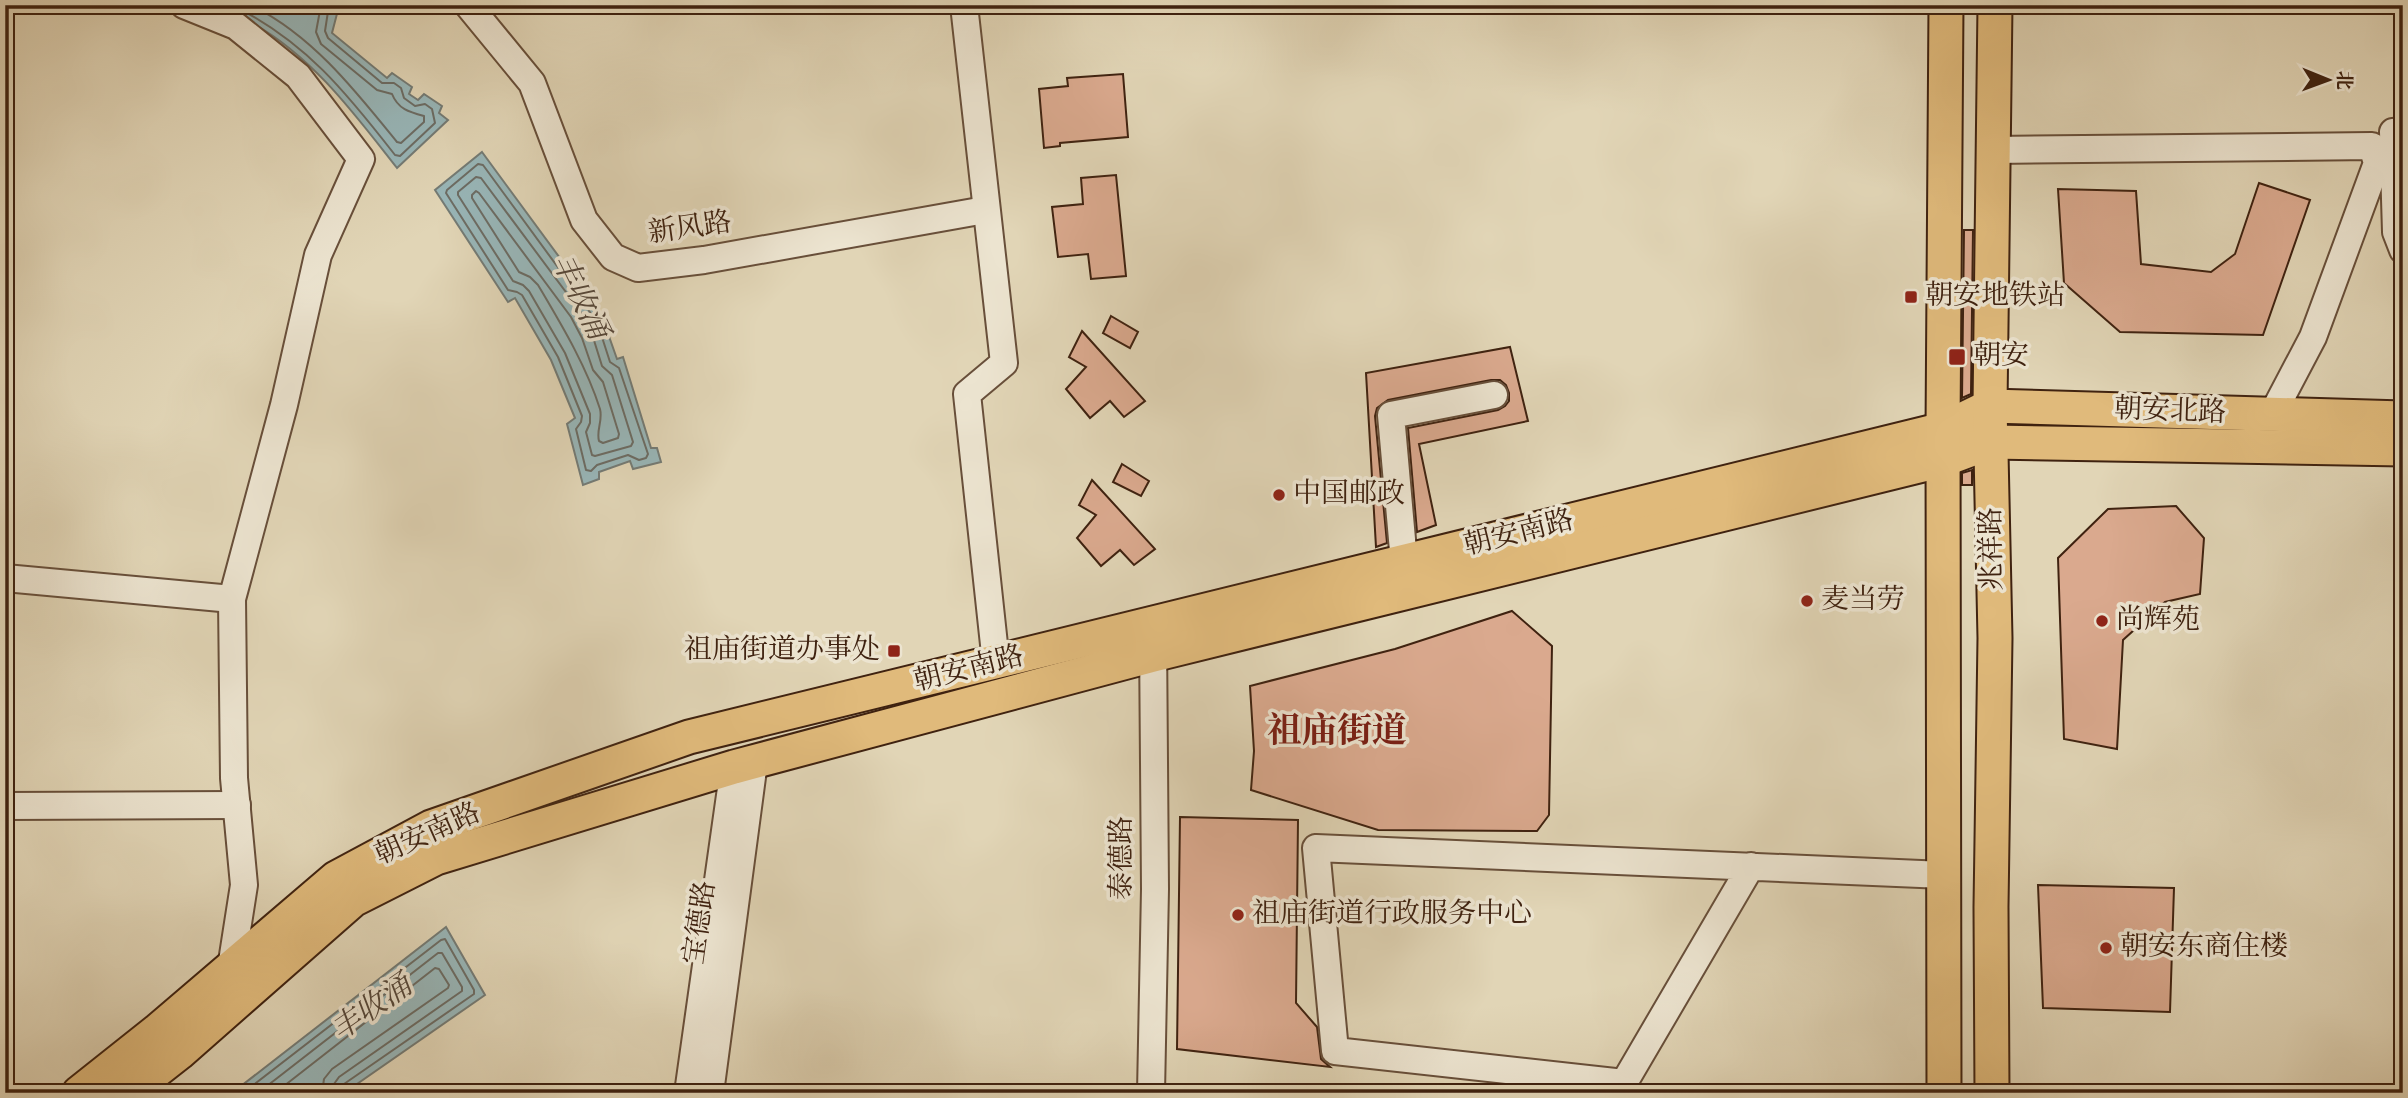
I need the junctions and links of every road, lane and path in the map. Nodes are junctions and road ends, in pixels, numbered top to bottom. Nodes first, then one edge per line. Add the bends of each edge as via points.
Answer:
1 (184, 5) edge
2 (468, 5) edge
3 (964, 5) edge
4 (1946, 5) edge
5 (1995, 5) edge
6 (2403, 131) edge
7 (1994, 150) junction
8 (985, 210) junction
9 (2403, 250) edge
10 (1494, 395) dead end
11 (1990, 406) junction
12 (2272, 415) junction
13 (2403, 418) edge
14 (1991, 442) junction
15 (1943, 445) junction
16 (2403, 449) edge
17 (1404, 562) junction
18 (5, 578) edge
19 (232, 599) junction
20 (1153, 639) junction
21 (996, 663) junction
22 (744, 764) junction
23 (237, 805) junction
24 (5, 806) edge
25 (1751, 866) junction
26 (1944, 875) junction
27 (231, 968) junction
28 (79, 1093) edge
29 (128, 1093) edge
30 (688, 1093) edge
31 (710, 1093) edge
32 (1151, 1093) edge
33 (1944, 1093) edge
34 (1992, 1093) edge

1 - 19 street via 236,26 298,76 361,159 318,255
2 - 8 street, 新风路 via 531,83 584,220 613,257 638,268
3 - 8 street
4 - 15 main road, 兆祥路
5 - 7 main road, 兆祥路
6 - 9 street via 2393,132 2396,232
7 - 11 main road, 兆祥路
7 - 12 street via 2372,146 2377,163 2313,337
8 - 21 street via 1004,363 967,394
10 - 17 street via 1391,415
11 - 12 main road, 朝安北路
11 - 14 main road, 兆祥路
11 - 15 main road, 朝安北路
12 - 13 main road, 朝安北路
14 - 15 main road, 朝安北路
14 - 16 main road, 朝安北路
14 - 34 main road, 兆祥路 via 1995,638
15 - 17 main road, 朝安南路
15 - 20 main road, 朝安南路
15 - 26 main road, 兆祥路
17 - 20 main road, 朝安南路
18 - 19 street
19 - 23 street
20 - 21 main road, 朝安南路
20 - 22 main road, 朝安南路
20 - 32 street, 泰德路
21 - 27 main road, 朝安南路 via 689,737 431,827 336,878
22 - 29 main road, 朝安南路 via 436,858 353,900
22 - 30 street, 宝德路
22 - 31 street, 宝德路
23 - 24 street
23 - 27 street via 244,886
25 - 25 street via 1316,848 1335,1051 1624,1083
25 - 26 street
26 - 33 main road, 兆祥路
27 - 28 main road, 朝安南路

